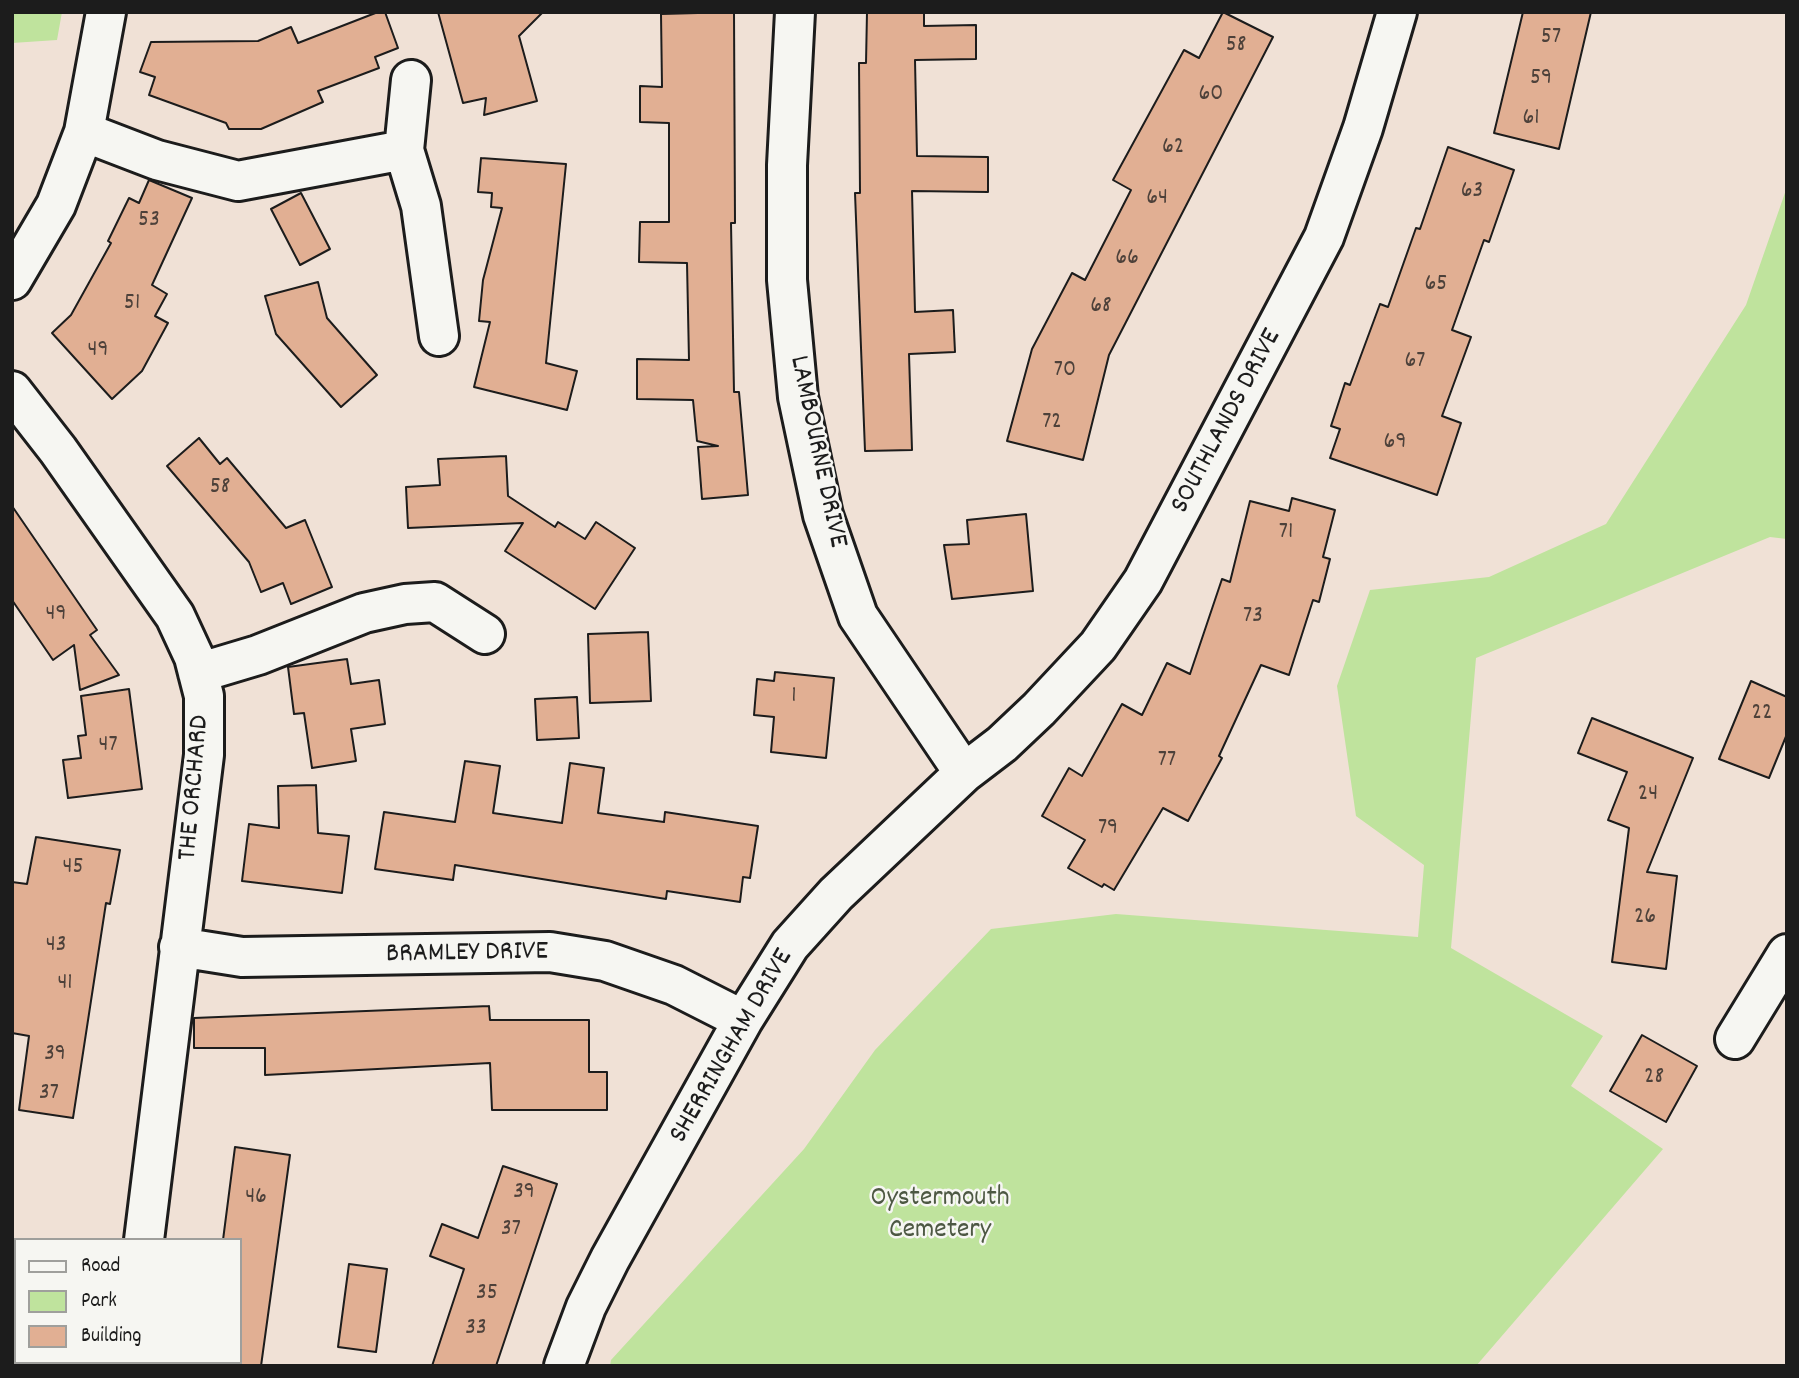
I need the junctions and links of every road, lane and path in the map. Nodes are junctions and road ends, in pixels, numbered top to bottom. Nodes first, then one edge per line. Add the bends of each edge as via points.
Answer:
1 (106, 12) edge
2 (795, 12) edge
3 (1397, 12) edge
4 (411, 80) dead end
5 (84, 132) junction
6 (404, 150) junction
7 (12, 280) edge
8 (439, 336) dead end
9 (12, 391) edge
10 (485, 634) dead end
11 (198, 673) junction
12 (964, 773) junction
13 (178, 947) junction
14 (1787, 954) edge
15 (743, 1020) junction
16 (1735, 1039) dead end
17 (144, 1238) edge
18 (564, 1366) edge

1 - 5 street
2 - 12 street, LAMBOURNE DRIVE via 787,279 798,397 823,515 858,617
3 - 12 street, SOUTHLANDS DRIVE via 1324,237 1143,581 1098,646 1002,744
4 - 6 street
5 - 6 street via 157,160 239,181
5 - 7 street via 57,205
6 - 8 street via 421,206
9 - 11 street, THE ORCHARD via 175,616
10 - 11 street via 435,602 405,604
11 - 13 street, THE ORCHARD via 204,696 204,755
12 - 15 street, SHERRINGHAM DRIVE via 836,894 790,945
13 - 15 street, BRAMLEY DRIVE via 277,958 550,952 606,961 674,985
13 - 17 street, THE ORCHARD
14 - 16 street
15 - 18 street, SHERRINGHAM DRIVE via 610,1259

